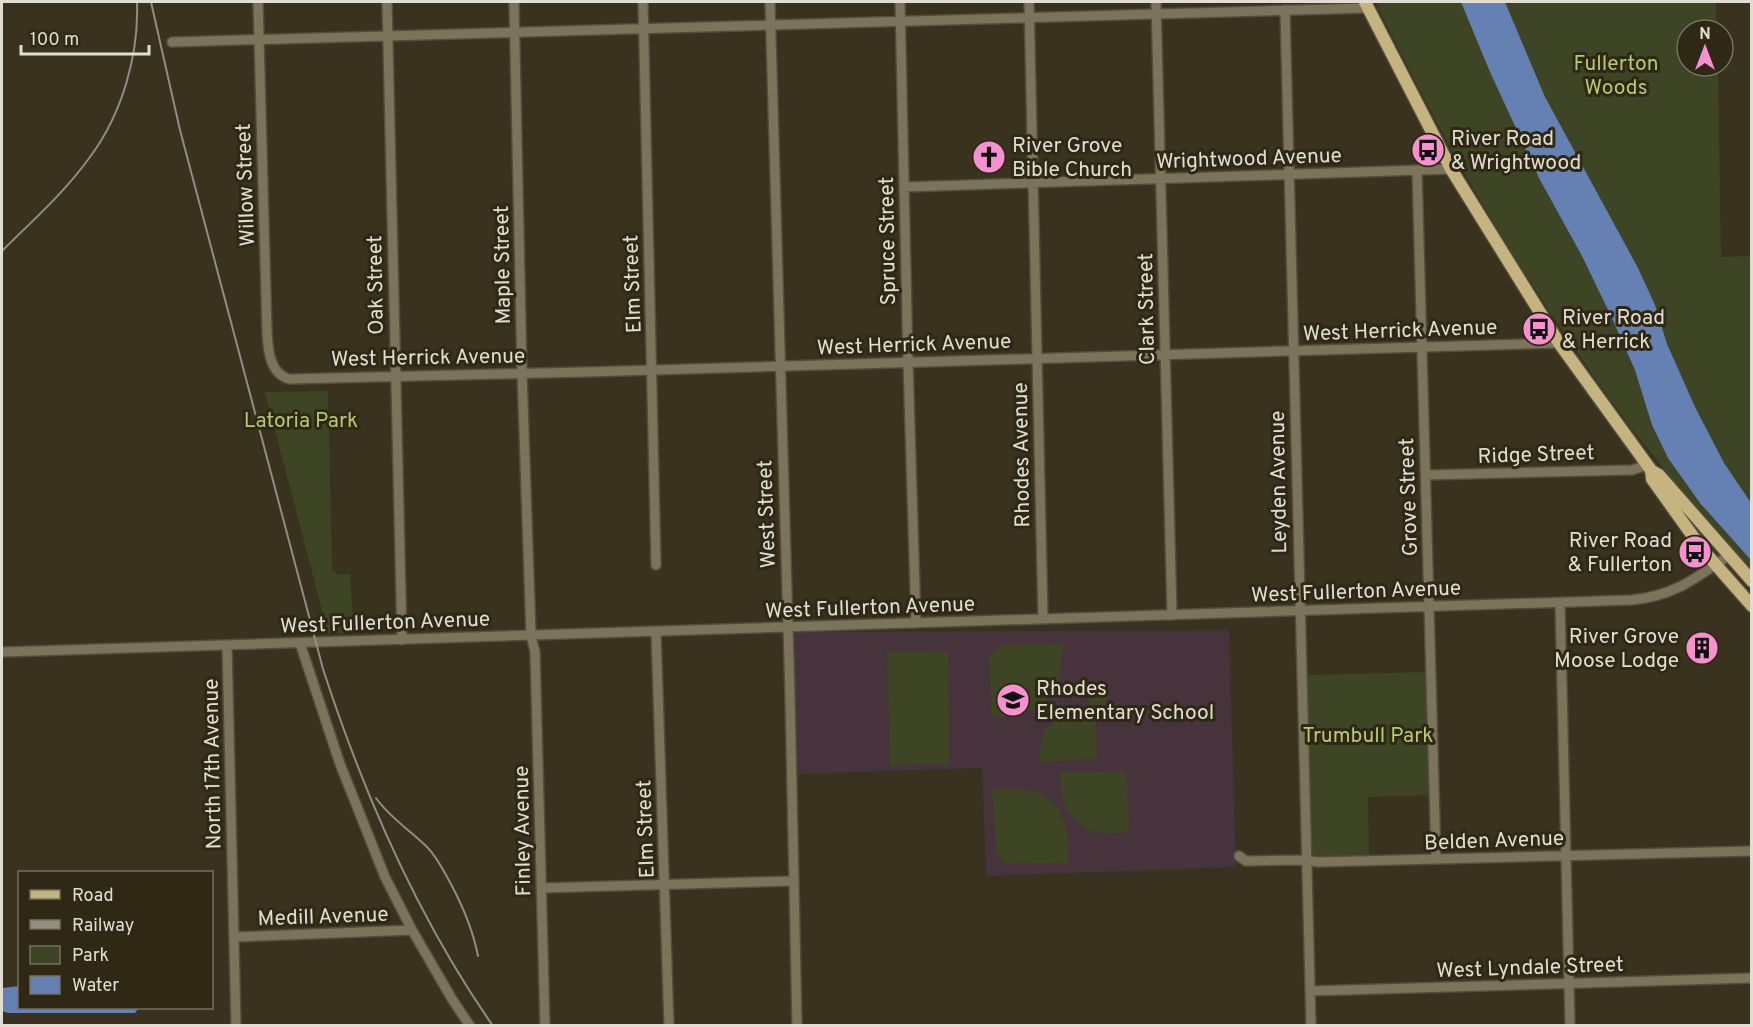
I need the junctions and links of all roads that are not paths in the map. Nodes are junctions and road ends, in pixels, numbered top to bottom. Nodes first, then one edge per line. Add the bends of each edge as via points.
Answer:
1 (258, 2) edge
2 (387, 2) edge
3 (514, 2) edge
4 (643, 2) edge
5 (770, 2) edge
6 (900, 2) edge
7 (1029, 2) edge
8 (1156, 2) edge
9 (1367, 5) edge
10 (1285, 10) junction
11 (1156, 14) junction
12 (1029, 18) junction
13 (900, 21) junction
14 (771, 25) junction
15 (643, 29) junction
16 (514, 32) junction
17 (387, 36) junction
18 (259, 40) junction
19 (172, 42) dead end
20 (1451, 169) junction
21 (1417, 170) junction
22 (1288, 174) junction
23 (1161, 179) junction
24 (1032, 183) junction
25 (904, 187) junction
26 (1559, 343) junction
27 (1422, 347) junction
28 (1293, 351) junction
29 (1164, 355) junction
30 (1037, 358) junction
31 (908, 362) junction
32 (780, 366) junction
33 (274, 367) joint
34 (652, 370) junction
35 (522, 373) junction
36 (396, 377) junction
37 (1649, 467) junction
38 (1426, 475) junction
39 (1729, 555) junction
40 (656, 565) dead end
41 (1715, 565) junction
42 (1752, 581) edge
43 (1560, 603) junction
44 (1752, 606) edge
45 (1430, 607) junction
46 (1299, 611) junction
47 (1172, 615) junction
48 (1043, 619) junction
49 (916, 623) junction
50 (788, 627) junction
51 (656, 632) junction
52 (531, 635) junction
53 (402, 640) junction
54 (300, 643) junction
55 (227, 645) junction
56 (2, 652) edge
57 (1752, 851) edge
58 (1239, 856) dead end
59 (1566, 856) junction
60 (1436, 859) junction
61 (1306, 860) junction
62 (793, 881) junction
63 (665, 885) junction
64 (541, 888) junction
65 (412, 930) junction
66 (234, 937) junction
67 (1752, 978) edge
68 (1569, 984) junction
69 (1310, 991) junction
70 (236, 1026) edge
71 (470, 1026) edge
72 (545, 1026) edge
73 (669, 1026) edge
74 (797, 1026) edge
75 (1311, 1026) edge
76 (1570, 1026) edge

1 - 18 street, Willow Street
2 - 17 street, Oak Street
3 - 16 street, Maple Street
4 - 15 street, Elm Street
5 - 14 street, West Street
6 - 13 street, Spruce Street
7 - 12 street, Rhodes Avenue
8 - 11 street, Clark Street
9 - 10 street
9 - 20 main road
10 - 11 street
10 - 22 street, Leyden Avenue
11 - 12 street
11 - 23 street, Clark Street
12 - 13 street
12 - 24 street, Rhodes Avenue
13 - 14 street
13 - 25 street, Spruce Street
14 - 15 street
14 - 32 street, West Street
15 - 16 street
15 - 34 street, Elm Street
16 - 17 street
16 - 35 street, Maple Street
17 - 18 street
17 - 36 street, Oak Street
18 - 19 street
18 - 33 street, Willow Street via 267,332
20 - 21 street, Wrightwood Avenue
20 - 26 main road
21 - 22 street, Wrightwood Avenue
21 - 27 street, Grove Street
22 - 23 street, Wrightwood Avenue
22 - 28 street, Leyden Avenue
23 - 24 street, Wrightwood Avenue
23 - 29 street, Clark Street
24 - 25 street, Wrightwood Avenue
24 - 30 street, Rhodes Avenue
25 - 31 street, Spruce Street
26 - 27 street, West Herrick Avenue
26 - 37 main road
27 - 28 street, West Herrick Avenue
27 - 38 street, Grove Street
28 - 29 street, West Herrick Avenue
28 - 46 street, Leyden Avenue
29 - 30 street, West Herrick Avenue
29 - 47 street, Clark Street
30 - 31 street, West Herrick Avenue
30 - 48 street, Rhodes Avenue
31 - 32 street, West Herrick Avenue
31 - 49 street, Spruce Street
32 - 34 street, West Herrick Avenue
32 - 50 street, West Street
33 - 36 street, West Herrick Avenue via 282,377 290,379
34 - 35 street, West Herrick Avenue
34 - 40 street, Elm Street
35 - 36 street, West Herrick Avenue
35 - 52 street, Maple Street
36 - 53 street, Oak Street
37 - 38 street, Ridge Street
37 - 39 main road
37 - 41 main road via 1652,479
38 - 45 street, Grove Street
39 - 41 street, West Fullerton Avenue
39 - 42 main road
41 - 43 street, West Fullerton Avenue via 1681,587 1654,597
41 - 44 main road
43 - 45 street, West Fullerton Avenue
43 - 59 street
45 - 46 street, West Fullerton Avenue
45 - 60 street, Grove Street
46 - 47 street, West Fullerton Avenue
46 - 61 street, Leyden Avenue
47 - 48 street, West Fullerton Avenue
48 - 49 street, West Fullerton Avenue
49 - 50 street, West Fullerton Avenue
50 - 51 street, West Fullerton Avenue
50 - 62 street, West Street
51 - 52 street, West Fullerton Avenue
51 - 63 street, Elm Street
52 - 53 street, West Fullerton Avenue
52 - 64 street, Finley Avenue via 536,652
53 - 54 street, West Fullerton Avenue
54 - 55 street, West Fullerton Avenue
54 - 65 street via 340,764 385,877
55 - 56 street, West Fullerton Avenue
55 - 66 street, North 17th Avenue
57 - 59 street, Belden Avenue
58 - 61 street, Belden Avenue via 1246,861
59 - 60 street, Belden Avenue
59 - 68 street
60 - 61 street, Belden Avenue
61 - 69 street, Leyden Avenue
62 - 63 street
62 - 74 street, West Street
63 - 64 street
63 - 73 street, Elm Street
64 - 72 street, Finley Avenue
65 - 66 street, Medill Avenue
65 - 71 street
66 - 70 street, North 17th Avenue
67 - 68 street, West Lyndale Street
68 - 69 street, West Lyndale Street
68 - 76 street
69 - 75 street, Leyden Avenue

